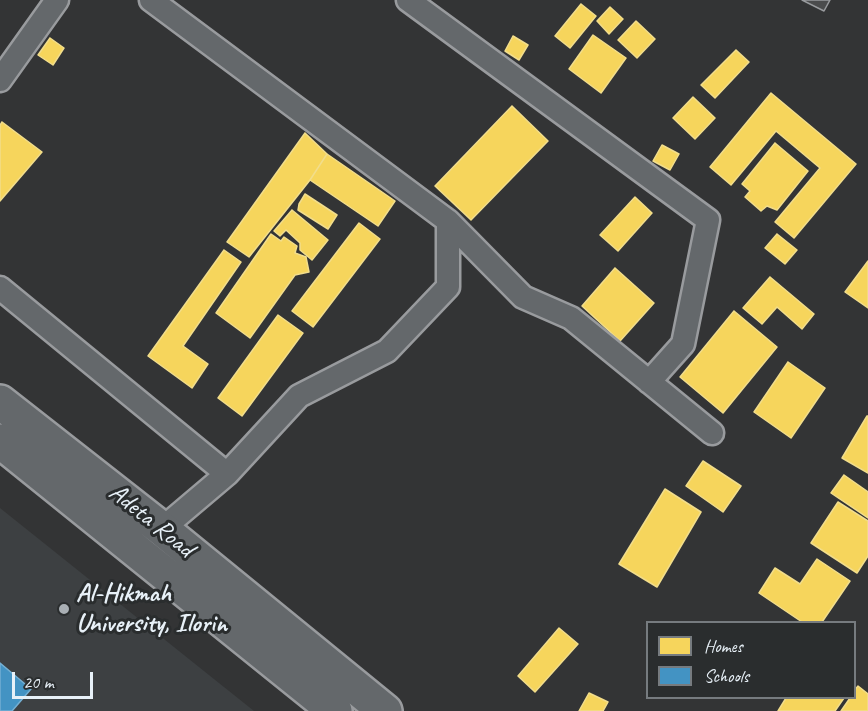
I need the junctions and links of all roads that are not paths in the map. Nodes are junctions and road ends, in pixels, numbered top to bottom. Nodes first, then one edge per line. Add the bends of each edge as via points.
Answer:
1 (57, 0) edge
2 (151, 0) edge
3 (408, 0) edge
4 (0, 80) edge
5 (448, 221) junction
6 (0, 288) edge
7 (650, 382) junction
8 (0, 402) edge
9 (712, 433) dead end
10 (0, 441) edge
11 (227, 474) junction
12 (162, 529) junction
13 (335, 711) edge
14 (385, 711) edge

1 - 4 street
2 - 5 street
3 - 7 street via 708,220 683,344
5 - 7 street via 523,297 571,318
5 - 11 street via 448,287 387,351 299,396
6 - 11 street
7 - 9 street
8 - 12 main road, Adeta Road
10 - 13 main road, Adeta Road
11 - 12 street
12 - 14 main road, Adeta Road

